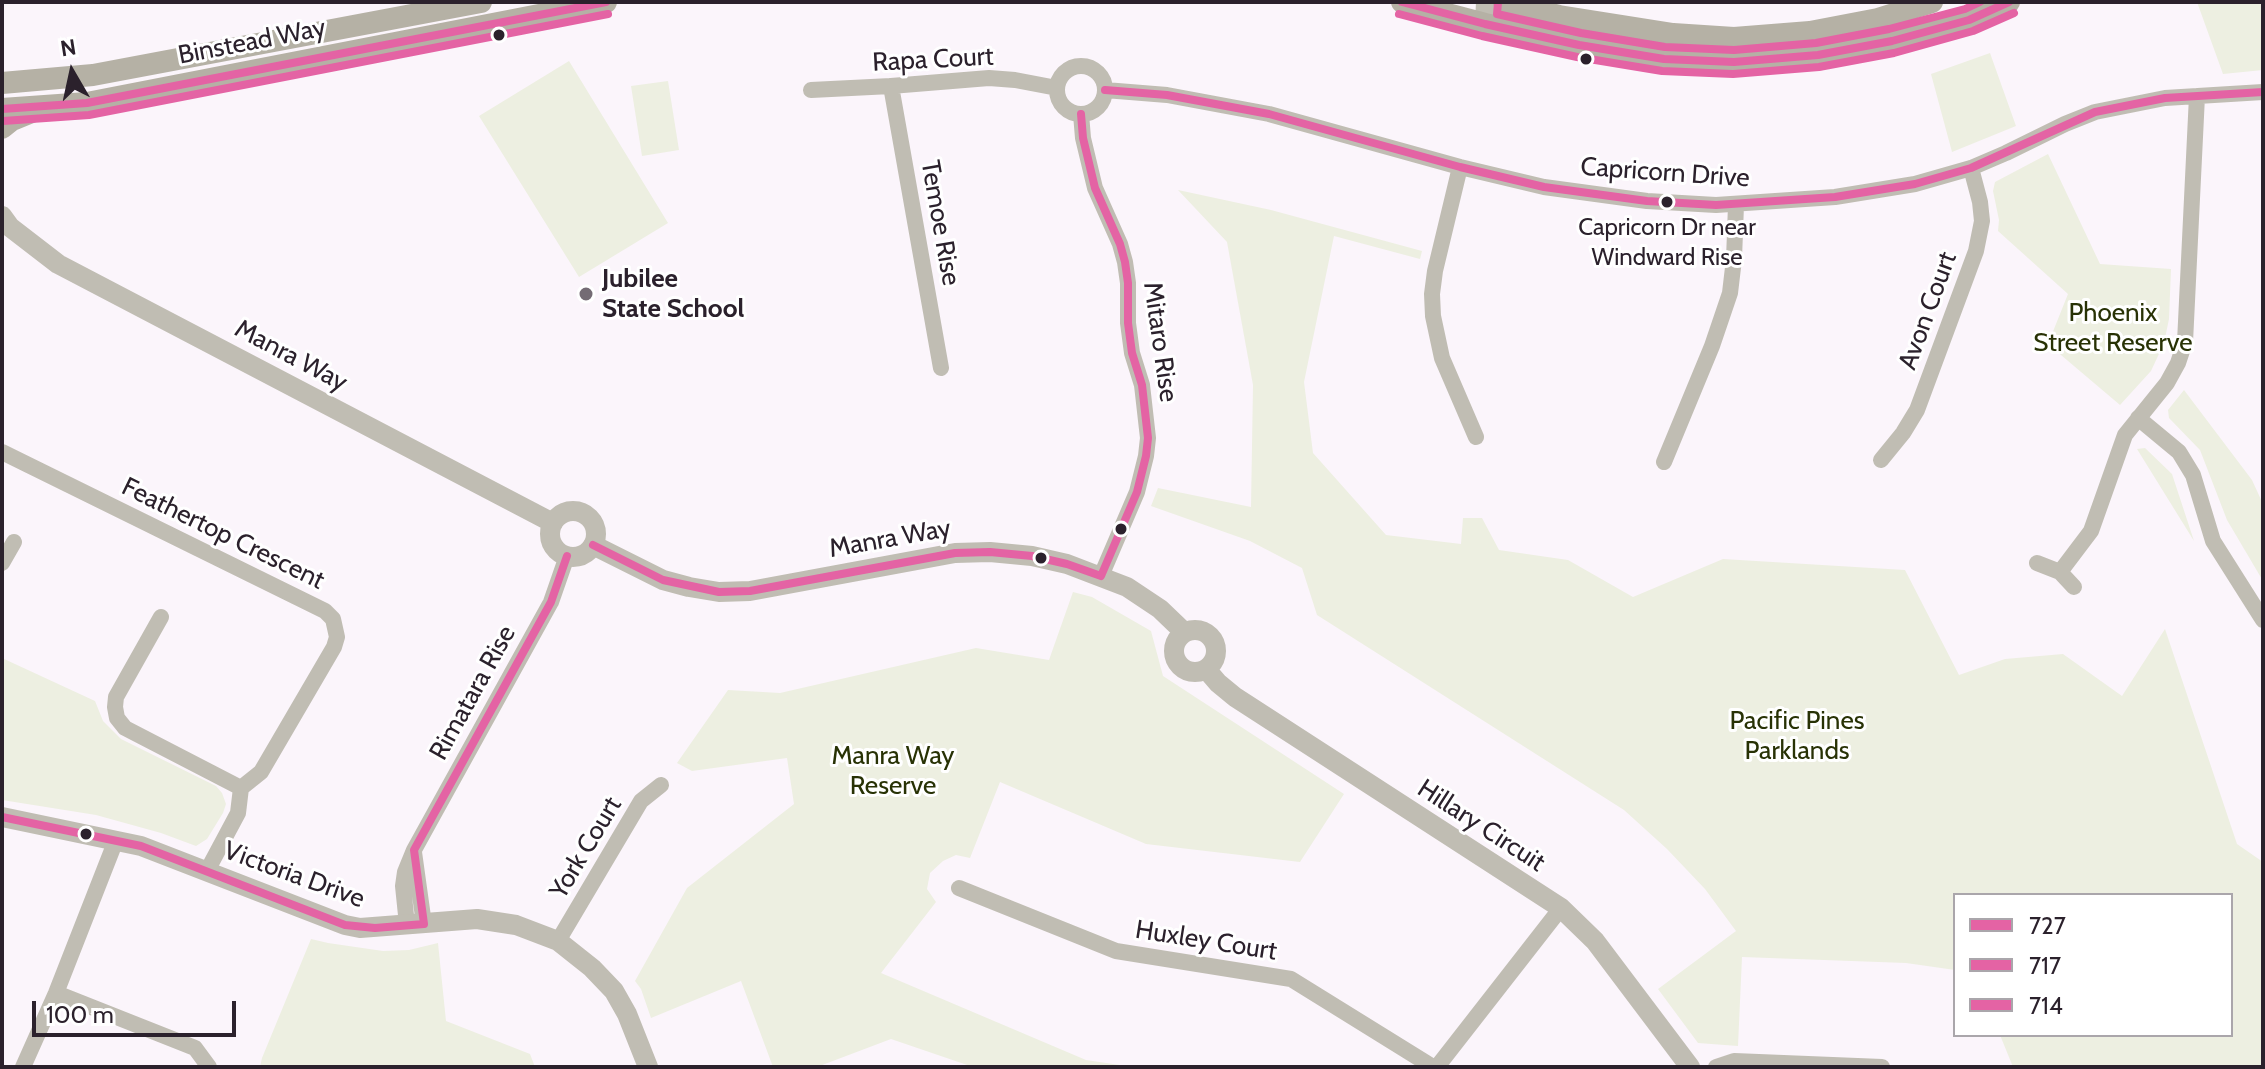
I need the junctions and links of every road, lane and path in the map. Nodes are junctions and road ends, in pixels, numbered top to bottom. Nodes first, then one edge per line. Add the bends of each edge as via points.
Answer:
1 (481, 2) edge
2 (606, 2) edge
3 (1402, 2) edge
4 (1503, 2) edge
5 (1932, 2) edge
6 (2009, 2) edge
7 (1552, 9) edge
8 (1486, 13) edge
9 (2, 73) edge
10 (38, 80) junction
11 (2, 83) edge
12 (891, 86) junction
13 (1057, 88) junction
14 (811, 90) dead end
15 (1105, 90) junction
16 (2263, 92) edge
17 (2197, 96) junction
18 (46, 107) junction
19 (2, 109) edge
20 (1081, 114) junction
21 (2, 128) edge
22 (1460, 167) junction
23 (1971, 168) junction
24 (1736, 205) junction
25 (5, 217) edge
26 (941, 368) dead end
27 (2138, 418) junction
28 (1476, 437) dead end
29 (2, 452) edge
30 (1881, 460) dead end
31 (1664, 462) dead end
32 (553, 523) junction
33 (14, 542) dead end
34 (593, 545) junction
35 (567, 556) junction
36 (2, 563) edge
37 (2037, 563) dead end
38 (2060, 572) junction
39 (1101, 576) junction
40 (2074, 587) dead end
41 (161, 617) dead end
42 (2263, 620) edge
43 (1184, 632) junction
44 (1206, 669) junction
45 (661, 785) dead end
46 (241, 788) junction
47 (2, 817) edge
48 (116, 840) junction
49 (207, 871) junction
50 (959, 888) dead end
51 (1561, 908) junction
52 (416, 925) junction
53 (558, 941) junction
54 (56, 993) junction
55 (23, 1067) edge
56 (209, 1067) edge
57 (648, 1067) edge
58 (1435, 1067) edge
59 (1690, 1067) edge
60 (1716, 1067) edge
61 (1882, 1067) edge

1 - 10 main road, Binstead Way via 93,75
2 - 18 main road, Binstead Way
3 - 8 main road
4 - 7 main road
4 - 8 street
5 - 7 main road via 1810,32 1734,38 1673,34
6 - 8 main road via 1969,20 1892,41 1818,55 1734,62 1664,59 1579,45
9 - 10 main road
10 - 11 main road, Binstead Way
12 - 13 street, Rapa Court via 989,78
12 - 14 street, Rapa Court
12 - 26 street, Temoe Rise
13 - 15 street via 1065,72 1080,66 1097,72
13 - 20 street via 1063,105
15 - 20 street via 1099,106
15 - 22 street, Capricorn Drive via 1269,114
16 - 17 street, Capricorn Drive
17 - 23 street, Capricorn Drive via 2095,112
17 - 27 street via 2185,342 2167,383
18 - 19 main road, Binstead Way
18 - 21 main road
20 - 39 street, Mitaro Rise via 1092,179 1125,262 1128,323 1148,438 1137,492
22 - 24 street, Capricorn Drive via 1600,196
22 - 28 street via 1435,271 1433,316 1442,358
23 - 24 street, Capricorn Drive via 1878,191
23 - 30 street, Avon Court via 1982,221 1976,251 1917,410
24 - 31 street via 1730,293
25 - 32 street, Manra Way via 58,264
27 - 38 street via 2120,445 2091,531
27 - 42 street via 2179,452 2193,475 2213,541
29 - 46 street, Feathertop Crescent via 333,619 334,647 261,772
32 - 34 street via 572,511 587,515 595,526
32 - 35 street via 552,543
33 - 36 street
34 - 35 street via 582,555
34 - 39 street, Manra Way via 663,580 719,592 750,591 955,553 1032,556
35 - 52 street, Rimatara Rise via 551,602 414,850
37 - 38 street
38 - 40 street
39 - 43 street, Manra Way via 1146,598
41 - 46 street via 116,697 117,718 125,728
43 - 44 street via 1199,630 1215,643 1215,658
43 - 44 street via 1174,645 1176,661 1189,672
44 - 51 street, Hillary Circuit via 1235,697
45 - 53 street, York Court via 641,801
46 - 49 street, Feathertop Crescent via 238,813
47 - 48 street, Victoria Drive
48 - 49 street, Victoria Drive
48 - 54 street
49 - 52 street, Victoria Drive via 345,925
50 - 58 street, Huxley Court via 1116,951 1291,979
51 - 58 street
51 - 59 street, Hillary Circuit via 1595,941
52 - 53 street, Victoria Drive via 477,919 516,925
53 - 57 street, Victoria Drive via 614,991
54 - 55 street
54 - 56 street via 195,1048
60 - 61 street via 1734,1061

